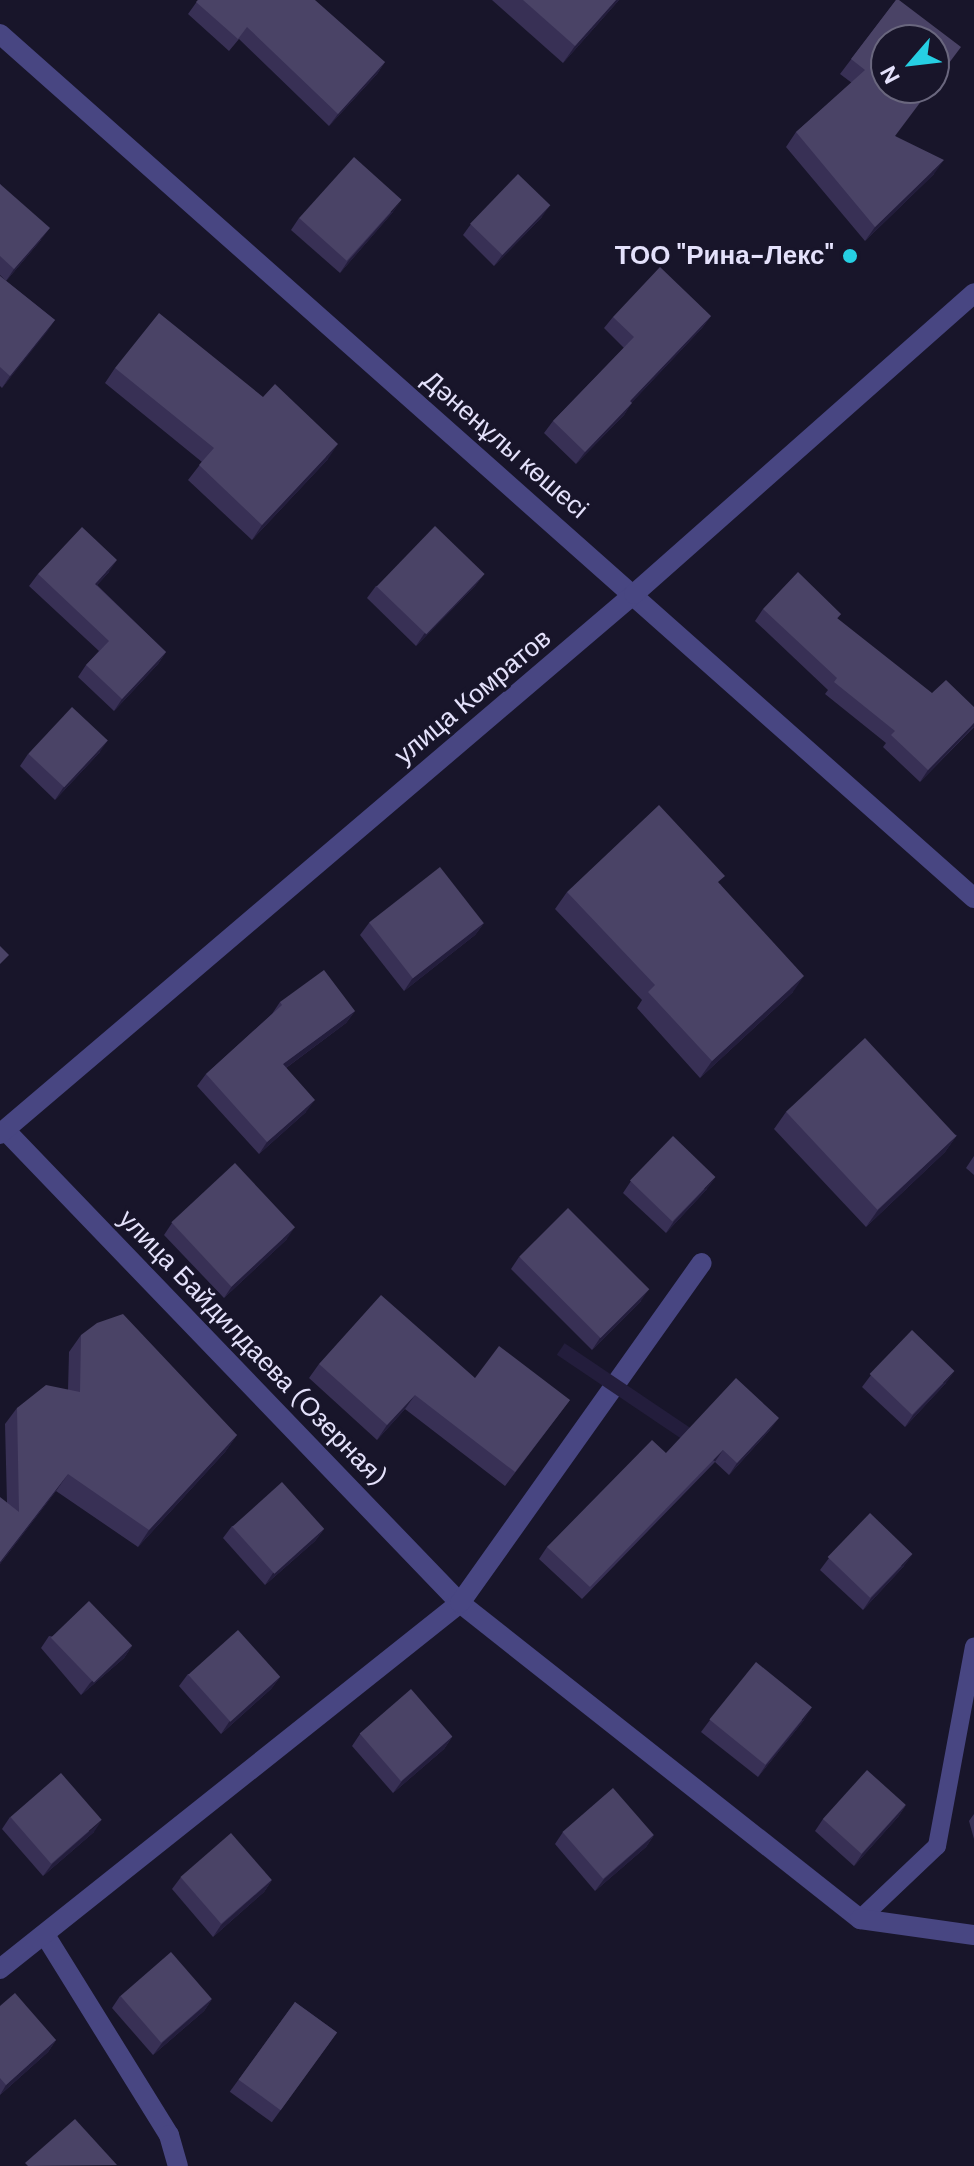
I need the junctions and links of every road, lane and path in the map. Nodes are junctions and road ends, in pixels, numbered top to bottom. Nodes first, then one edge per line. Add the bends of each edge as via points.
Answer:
1 (0, 34) edge
2 (974, 293) edge
3 (634, 594) junction
4 (974, 898) edge
5 (3, 1132) edge
6 (702, 1263) dead end
7 (460, 1603) junction
8 (974, 1646) edge
9 (860, 1919) junction
10 (45, 1935) junction
11 (974, 1935) edge
12 (0, 1969) edge
13 (178, 2166) edge

1 - 3 street, Дәненұлы көшесі
2 - 3 street, улица Комратов
3 - 4 street, Дәненұлы көшесі
3 - 5 street, улица Комратов
5 - 7 street, улица Байдилдаева (Озерная)
6 - 7 street
7 - 9 street, улица Байдилдаева (Озерная)
7 - 10 street
8 - 9 lane via 937,1846
9 - 11 street
10 - 12 street
10 - 13 street via 169,2135

